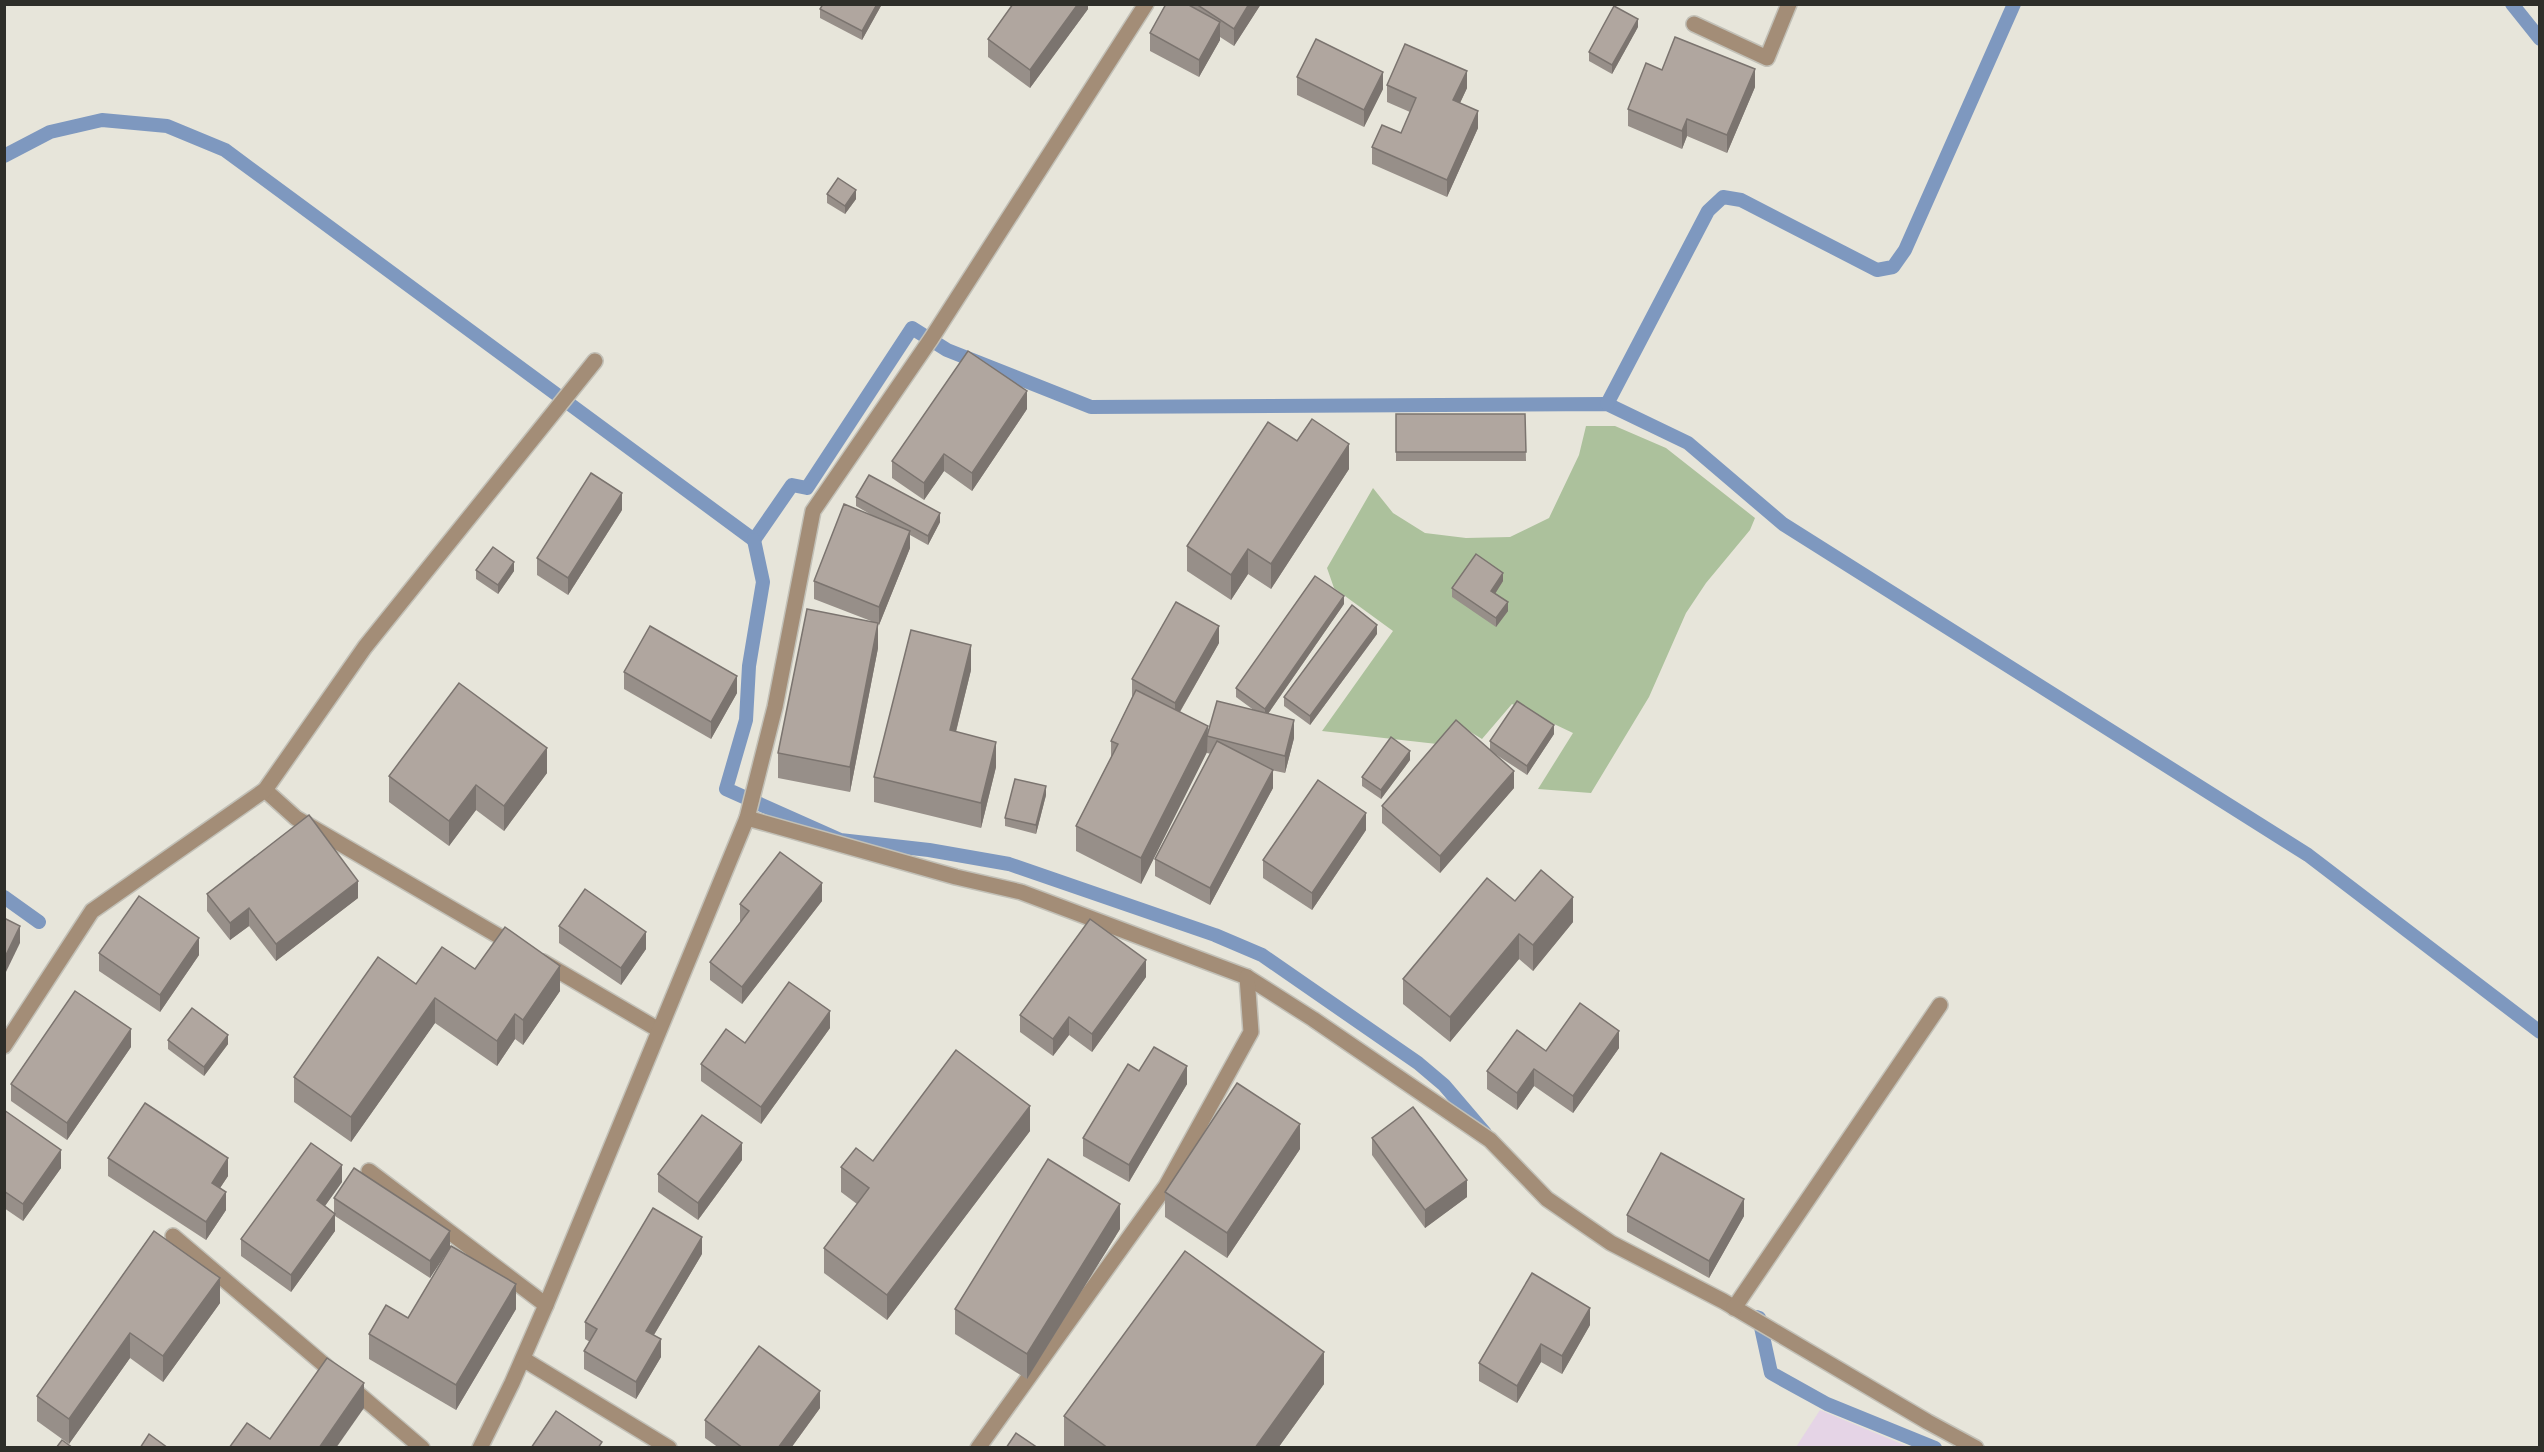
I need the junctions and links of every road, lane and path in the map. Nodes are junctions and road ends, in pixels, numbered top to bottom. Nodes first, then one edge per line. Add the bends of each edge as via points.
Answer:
1 (1146, 4) edge
2 (1789, 4) edge
3 (1694, 24) dead end
4 (595, 361) dead end
5 (265, 790) junction
6 (747, 818) junction
7 (1247, 977) junction
8 (1940, 1005) dead end
9 (659, 1030) junction
10 (4, 1046) edge
11 (369, 1171) dead end
12 (173, 1236) dead end
13 (546, 1305) junction
14 (1734, 1308) junction
15 (523, 1359) junction
16 (422, 1448) edge
17 (480, 1448) edge
18 (669, 1448) edge
19 (978, 1448) edge
20 (1976, 1448) edge

1 - 6 street via 931,339 813,511 775,707
2 - 3 street via 1767,58
4 - 5 street via 366,647
5 - 9 street via 296,818
5 - 10 street via 92,911
6 - 7 street via 1021,892
6 - 9 street
7 - 14 street via 1490,1140 1546,1199 1611,1243
7 - 19 street via 1251,1032 1166,1186
8 - 14 street
9 - 13 street
11 - 13 street
12 - 16 street
13 - 15 street
14 - 20 street
15 - 17 street
15 - 18 street

